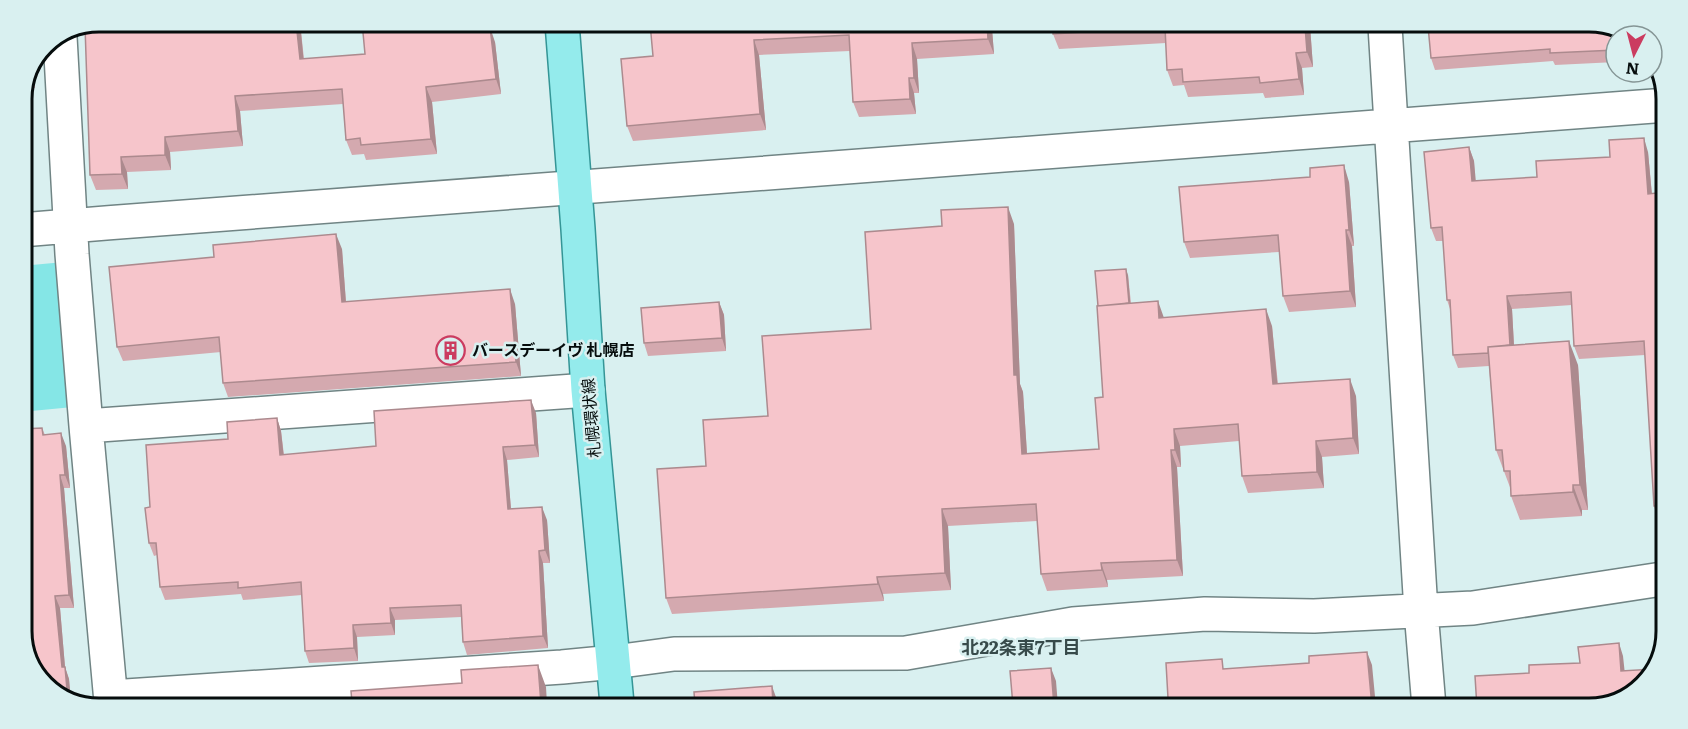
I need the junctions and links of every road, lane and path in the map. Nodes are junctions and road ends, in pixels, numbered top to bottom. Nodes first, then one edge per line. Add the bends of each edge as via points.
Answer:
1 (563, 32) edge
2 (1385, 32) edge
3 (60, 43) edge
4 (1656, 106) edge
5 (1392, 128) junction
6 (575, 186) junction
7 (70, 226) junction
8 (32, 229) edge
9 (588, 390) junction
10 (86, 426) junction
11 (1656, 580) edge
12 (1421, 611) junction
13 (614, 662) junction
14 (111, 698) edge
15 (137, 698) edge
16 (617, 698) edge
17 (1428, 698) edge

1 - 6 main road, 札幌環状線
2 - 5 street
3 - 7 street
4 - 5 street
5 - 6 street
5 - 12 street
6 - 7 street
6 - 9 main road, 札幌環状線
7 - 8 street
7 - 10 street
9 - 10 street
9 - 13 main road, 札幌環状線
10 - 14 street
11 - 12 street via 1473,608
12 - 13 street via 1314,616 1205,614 1073,624 906,653 674,654
12 - 17 street
13 - 15 street
13 - 16 main road, 札幌環状線

